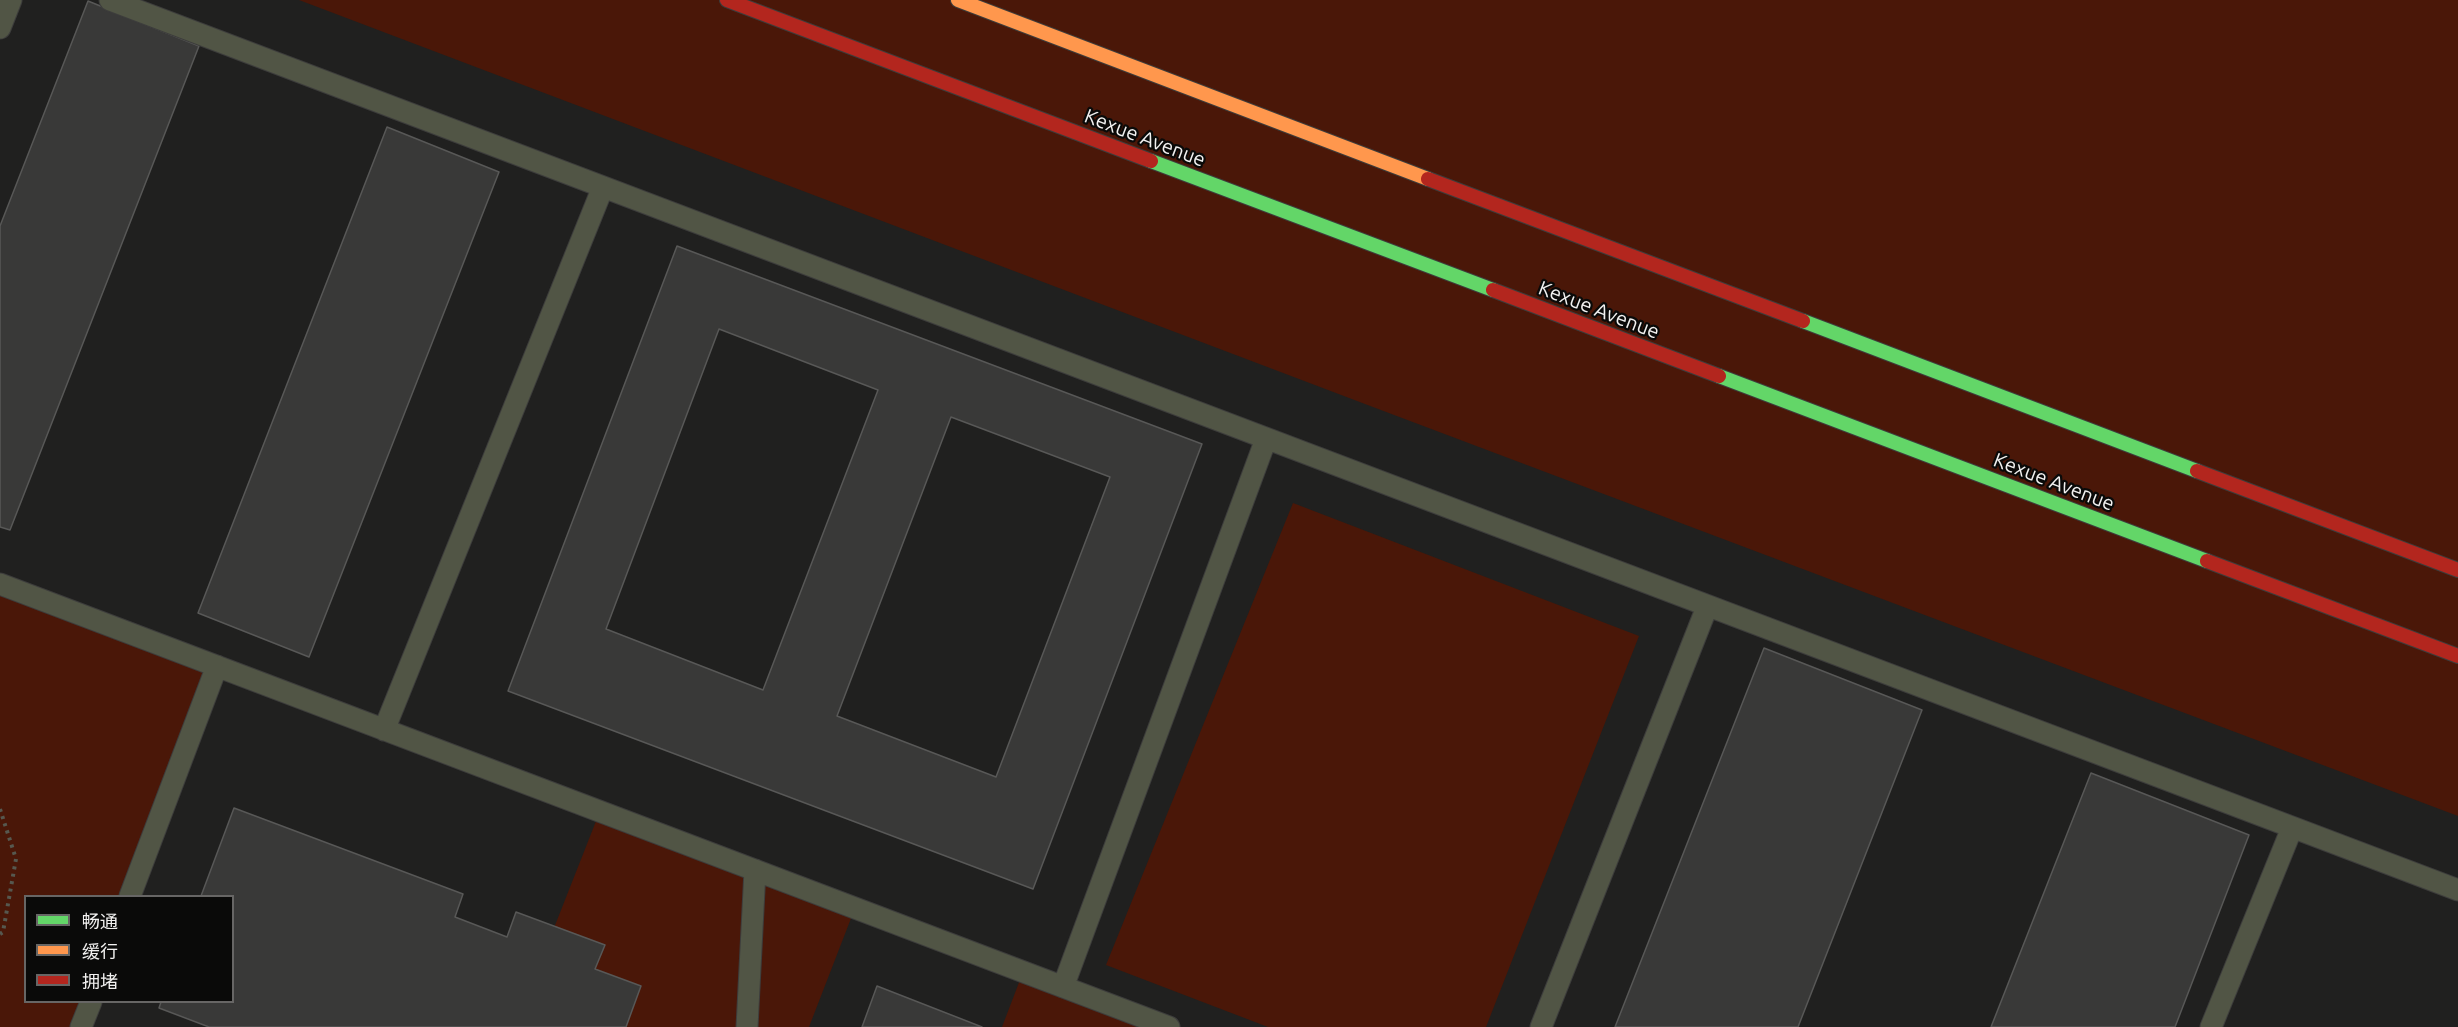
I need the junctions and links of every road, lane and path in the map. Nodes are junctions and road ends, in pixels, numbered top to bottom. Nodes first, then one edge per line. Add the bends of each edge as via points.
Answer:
1 (11, 0) edge
2 (110, 0) edge
3 (726, 0) edge
4 (958, 0) edge
5 (0, 28) edge
6 (603, 187) junction
7 (1266, 439) junction
8 (2458, 570) edge
9 (0, 584) edge
10 (1707, 607) junction
11 (2458, 656) edge
12 (217, 666) junction
13 (384, 730) junction
14 (0, 809) edge
15 (2292, 828) junction
16 (755, 870) junction
17 (2458, 890) edge
18 (131, 895) edge
19 (0, 934) edge
20 (1063, 987) junction
21 (91, 1003) edge
22 (1131, 1020) edge
23 (81, 1027) edge
24 (747, 1027) edge
25 (1168, 1027) edge
26 (1541, 1027) edge
27 (2211, 1027) edge

1 - 5 lane
2 - 6 lane
3 - 11 main road, Kexue Avenue
4 - 8 main road
6 - 7 lane
6 - 13 lane
7 - 10 lane
7 - 20 lane
9 - 12 lane
10 - 15 lane
10 - 26 lane
12 - 13 lane
12 - 18 lane
13 - 16 lane
14 - 19 path via 16,859
15 - 17 lane
15 - 27 lane
16 - 20 lane
16 - 24 lane
20 - 22 lane
21 - 23 lane
22 - 25 lane

